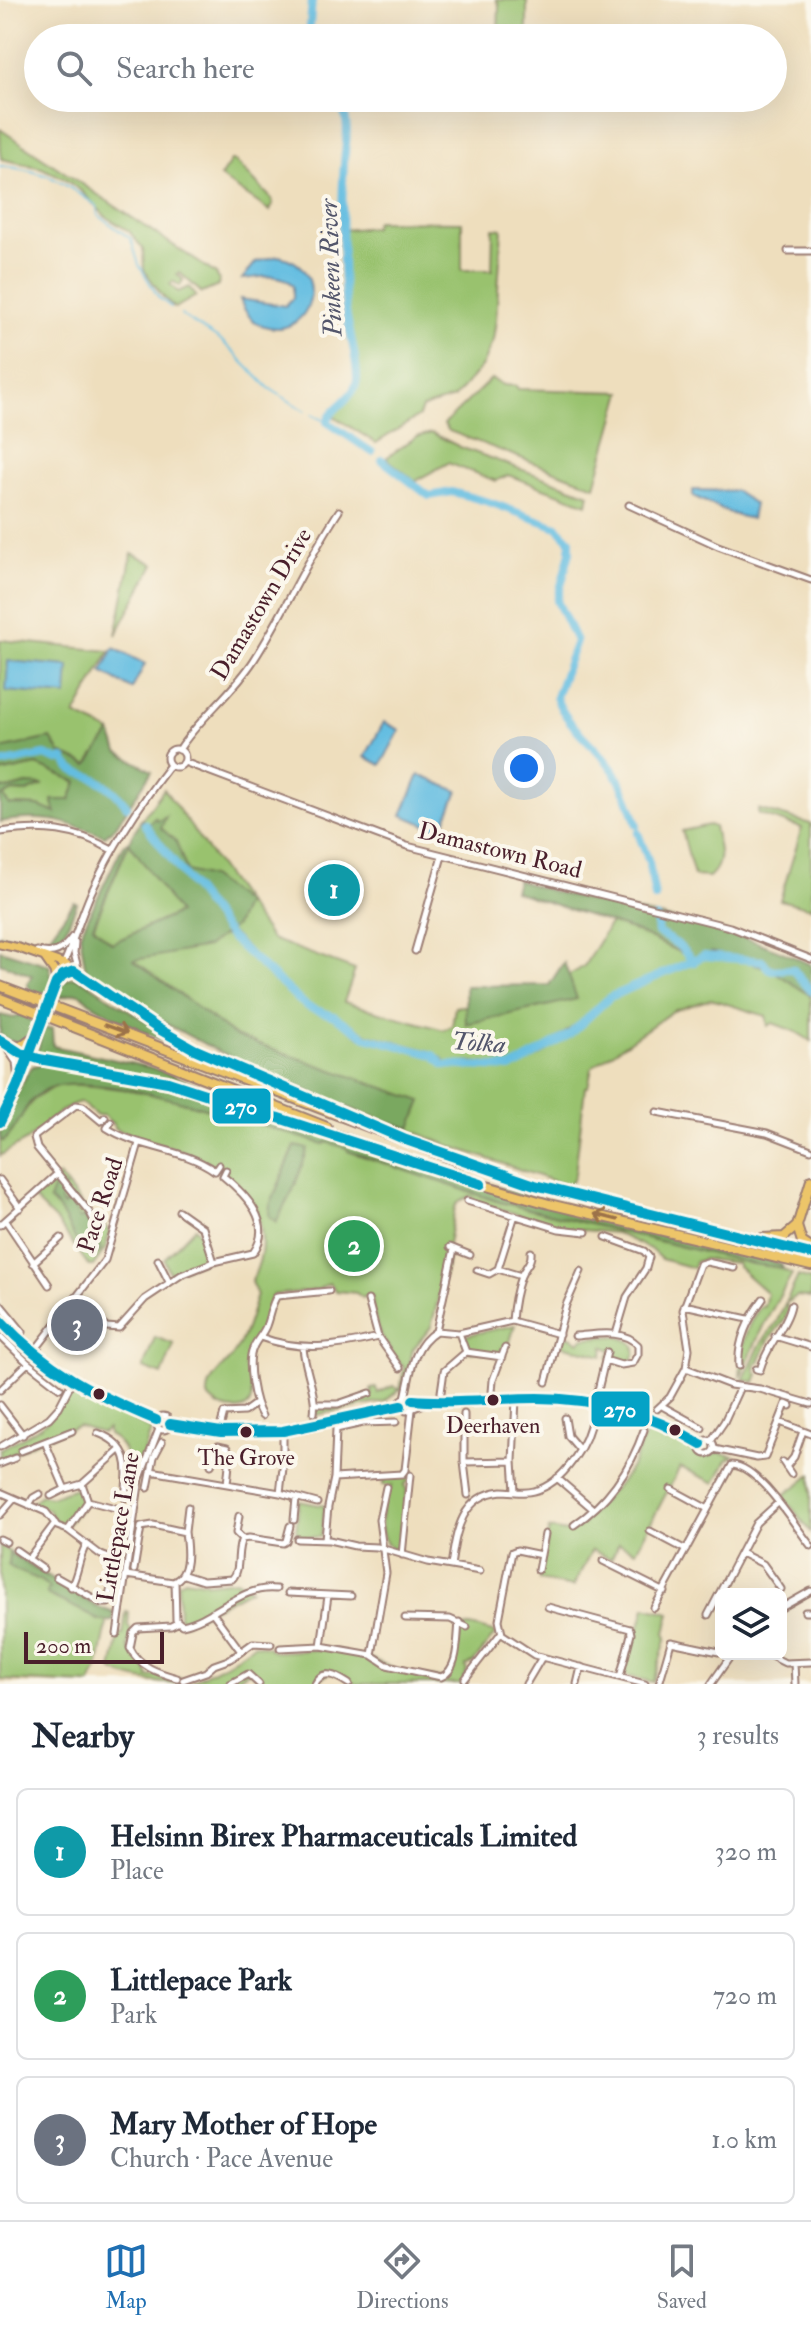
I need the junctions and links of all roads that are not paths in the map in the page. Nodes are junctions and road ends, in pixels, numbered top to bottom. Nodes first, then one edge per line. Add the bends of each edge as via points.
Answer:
1 (788, 251) dead end
2 (811, 251) edge
3 (629, 505) dead end
4 (339, 511) dead end
5 (811, 580) edge
6 (179, 750) junction
7 (184, 762) junction
8 (170, 765) junction
9 (1, 832) edge
10 (112, 850) junction
11 (442, 856) junction
12 (77, 930) junction
13 (0, 944) edge
14 (19, 948) junction
15 (415, 951) dead end
16 (44, 957) junction
17 (811, 959) edge
18 (64, 964) junction
19 (78, 973) junction
20 (0, 986) edge
21 (55, 986) junction
22 (0, 998) edge
23 (37, 1031) junction
24 (0, 1040) edge
25 (28, 1056) junction
26 (17, 1087) junction
27 (657, 1112) dead end
28 (105, 1117) dead end
29 (0, 1122) edge
30 (111, 1122) dead end
31 (139, 1143) junction
32 (811, 1150) edge
33 (219, 1165) dead end
34 (226, 1170) dead end
35 (494, 1172) junction
36 (57, 1174) junction
37 (0, 1180) edge
38 (470, 1180) junction
39 (811, 1180) edge
40 (467, 1201) dead end
41 (20, 1208) junction
42 (179, 1211) dead end
43 (515, 1215) junction
44 (3, 1223) edge
45 (95, 1223) dead end
46 (797, 1226) junction
47 (586, 1232) dead end
48 (717, 1232) junction
49 (606, 1237) dead end
50 (61, 1238) dead end
51 (811, 1248) edge
52 (531, 1252) dead end
53 (811, 1254) edge
54 (470, 1255) dead end
55 (158, 1260) dead end
56 (214, 1262) junction
57 (33, 1263) junction
58 (811, 1266) edge
59 (734, 1268) dead end
60 (498, 1269) junction
61 (477, 1270) dead end
62 (581, 1271) dead end
63 (521, 1276) junction
64 (169, 1282) junction
65 (49, 1285) dead end
66 (329, 1291) dead end
67 (763, 1299) dead end
68 (368, 1300) dead end
69 (0, 1304) edge
70 (684, 1305) junction
71 (791, 1305) dead end
72 (71, 1307) junction
73 (748, 1319) junction
74 (0, 1320) edge
75 (512, 1321) junction
76 (22, 1328) dead end
77 (436, 1331) junction
78 (459, 1333) junction
79 (559, 1334) junction
80 (616, 1334) junction
81 (0, 1336) edge
82 (575, 1336) dead end
83 (775, 1336) junction
84 (260, 1337) junction
85 (378, 1337) junction
86 (303, 1347) junction
87 (811, 1347) edge
88 (505, 1348) dead end
89 (466, 1352) junction
90 (607, 1352) dead end
91 (33, 1353) junction
92 (502, 1357) junction
93 (605, 1360) junction
94 (28, 1363) junction
95 (740, 1363) dead end
96 (400, 1368) dead end
97 (686, 1368) junction
98 (756, 1369) dead end
99 (548, 1379) dead end
100 (72, 1382) junction
101 (55, 1386) dead end
102 (740, 1387) junction
103 (0, 1390) edge
104 (441, 1392) dead end
105 (492, 1392) dead end
106 (370, 1393) dead end
107 (410, 1399) junction
108 (516, 1399) junction
109 (428, 1403) junction
110 (595, 1403) junction
111 (255, 1404) junction
112 (315, 1404) junction
113 (811, 1404) edge
114 (0, 1405) edge
115 (790, 1406) dead end
116 (408, 1409) junction
117 (314, 1413) dead end
118 (464, 1414) dead end
119 (592, 1415) dead end
120 (262, 1416) dead end
121 (565, 1418) dead end
122 (156, 1420) junction
123 (396, 1422) dead end
124 (780, 1422) junction
125 (170, 1424) junction
126 (702, 1428) dead end
127 (159, 1429) junction
128 (644, 1430) dead end
129 (72, 1431) dead end
130 (283, 1431) junction
131 (803, 1431) junction
132 (219, 1432) junction
133 (98, 1433) dead end
134 (811, 1434) edge
135 (23, 1435) junction
136 (711, 1441) junction
137 (45, 1442) junction
138 (162, 1442) dead end
139 (701, 1444) junction
140 (0, 1447) edge
141 (579, 1449) junction
142 (714, 1449) junction
143 (120, 1450) junction
144 (21, 1451) dead end
145 (15, 1458) dead end
146 (513, 1461) junction
147 (464, 1462) junction
148 (0, 1464) edge
149 (211, 1465) dead end
150 (151, 1471) junction
151 (791, 1474) dead end
152 (410, 1475) dead end
153 (334, 1478) junction
154 (557, 1478) junction
155 (82, 1484) junction
156 (227, 1484) junction
157 (386, 1487) dead end
158 (148, 1488) dead end
159 (65, 1489) junction
160 (671, 1489) dead end
161 (515, 1491) junction
162 (0, 1492) edge
163 (280, 1493) junction
164 (40, 1494) dead end
165 (468, 1495) dead end
166 (51, 1496) dead end
167 (125, 1498) dead end
168 (296, 1498) junction
169 (14, 1499) junction
170 (88, 1501) junction
171 (317, 1503) dead end
172 (778, 1503) junction
173 (29, 1505) junction
174 (188, 1507) dead end
175 (593, 1509) junction
176 (708, 1509) junction
177 (135, 1513) junction
178 (0, 1515) edge
179 (239, 1516) dead end
180 (120, 1522) dead end
181 (55, 1523) junction
182 (574, 1525) dead end
183 (68, 1530) junction
184 (650, 1531) dead end
185 (185, 1532) junction
186 (545, 1534) dead end
187 (242, 1539) junction
188 (297, 1539) dead end
189 (325, 1539) junction
190 (86, 1545) junction
191 (811, 1546) edge
192 (383, 1549) junction
193 (16, 1550) dead end
194 (686, 1550) junction
195 (741, 1553) junction
196 (402, 1555) junction
197 (541, 1555) junction
198 (28, 1559) junction
199 (114, 1560) junction
200 (603, 1561) dead end
201 (451, 1566) junction
202 (43, 1569) dead end
203 (134, 1570) dead end
204 (538, 1570) dead end
205 (480, 1571) dead end
206 (126, 1575) junction
207 (184, 1575) junction
208 (56, 1577) dead end
209 (112, 1578) dead end
210 (175, 1581) junction
211 (71, 1587) junction
212 (780, 1588) edge
213 (276, 1589) dead end
214 (110, 1591) dead end
215 (811, 1591) edge
216 (665, 1592) junction
217 (288, 1593) dead end
218 (328, 1596) junction
219 (351, 1596) dead end
220 (787, 1605) edge
221 (548, 1607) dead end
222 (654, 1608) dead end
223 (212, 1612) junction
224 (708, 1615) dead end
225 (405, 1618) dead end
226 (459, 1622) junction
227 (177, 1623) junction
228 (467, 1627) dead end
229 (501, 1633) junction
230 (117, 1634) dead end
231 (271, 1644) dead end
232 (321, 1646) junction
233 (280, 1648) dead end
234 (240, 1650) junction
235 (715, 1651) edge
236 (372, 1655) junction
237 (542, 1657) junction
238 (728, 1660) edge
239 (777, 1660) edge
240 (811, 1662) edge
241 (794, 1663) junction
242 (581, 1667) junction
243 (620, 1677) junction
244 (465, 1679) dead end
245 (230, 1684) edge
246 (259, 1684) edge
247 (315, 1684) edge
248 (349, 1684) edge
249 (526, 1684) edge
250 (577, 1684) edge
251 (645, 1684) edge
252 (659, 1684) edge
253 (711, 1684) edge
254 (795, 1684) edge

1 - 2 street
3 - 5 street
4 - 6 street, Damastown Drive via 239,682
6 - 7 street
6 - 8 street via 168,754
7 - 8 street
7 - 11 street, Damastown Road
8 - 10 street
9 - 10 street via 69,831
10 - 12 street
11 - 15 street
11 - 17 street, Damastown Road via 730,927
12 - 14 street via 56,953
12 - 18 street
12 - 19 street
13 - 14 main road
14 - 16 main road
16 - 18 main road
16 - 21 main road via 54,971
18 - 19 highway
18 - 21 main road
19 - 21 main road via 63,975
19 - 35 highway via 157,1028 222,1063
20 -> 35 highway
21 - 23 main road, bridge
22 - 38 highway
23 - 24 main road via 20,1046
23 - 25 main road
24 - 25 main road
24 - 26 street via 16,1062
25 - 26 street
25 - 38 highway via 168,1082
26 - 29 street
27 - 32 street via 767,1133
28 - 36 street via 101,1121 76,1105 34,1137
30 - 31 street via 107,1128
31 - 33 street via 215,1171
31 - 72 street, Pace Road via 105,1260
34 - 56 street via 223,1176 252,1203 259,1238 253,1253
35 - 48 highway
36 - 41 street
36 - 45 street
37 - 41 street
58 -> 38 highway
39 - 46 highway
40 - 43 street
41 - 44 street
42 - 56 street via 203,1228
43 - 47 street
43 - 60 street
44 - 57 street
46 - 48 highway via 788,1236 775,1239
46 - 51 highway via 802,1242
48 - 53 highway
49 - 80 street via 649,1257 627,1297
50 - 57 street
52 - 63 street
54 - 77 street via 452,1248
55 - 64 street
56 - 64 street
57 - 65 street
59 - 70 street via 703,1262
60 - 61 street via 489,1274
60 - 63 street
62 - 79 street
63 - 75 street
64 - 72 street via 119,1328
66 - 84 street via 275,1297
67 - 73 street
68 - 85 street
69 - 76 street
70 - 73 street
70 - 97 street
71 - 83 street
72 - 91 street, Pace Road
73 - 95 street
74 - 91 street
75 - 78 street
75 - 79 street
77 - 78 street
77 - 107 street via 414,1355
78 - 89 street
79 - 99 street
80 - 82 street
80 - 93 street via 635,1342 637,1357 625,1366
81 - 94 street
83 - 87 street
83 - 98 street
84 - 86 street
84 - 111 street via 249,1361
85 - 86 street
85 - 96 street
86 - 112 street
88 - 92 street
89 - 92 street
89 - 104 street via 444,1371
90 - 93 street
91 - 100 street
92 - 105 street
93 - 110 street
94 - 101 street
94 - 103 street
97 - 102 street
97 - 126 street via 660,1407
100 - 122 street
100 - 135 street via 56,1411
102 - 113 street
102 - 136 street
106 - 112 street via 338,1404
107 - 109 street
107 - 116 street
107 - 116 street
108 - 109 street
108 - 110 street
108 - 146 street
109 - 116 street
110 - 139 street via 656,1422
111 - 120 street
111 - 132 street via 244,1412 223,1414
112 - 117 street
114 - 135 street
115 - 124 street via 786,1404
116 - 130 street
116 - 153 street via 402,1474
118 - 147 street
119 - 141 street
121 - 141 street via 568,1436
122 - 125 street via 166,1416
122 - 127 street
123 - 153 street via 336,1429
124 - 131 street
124 - 142 street via 765,1457
125 - 127 street
125 - 132 street
127 - 177 street, Littlepace Lane via 144,1465
128 - 175 street via 627,1470
129 - 137 street
130 - 132 street
130 - 163 street
131 - 134 street
131 - 151 street via 794,1457 784,1464
133 - 143 street
135 - 140 street
136 - 139 street
136 - 142 street
137 - 144 street
137 - 159 street
138 - 150 street
139 - 142 street via 705,1453
141 - 154 street
143 - 155 street
143 - 167 street via 129,1466
145 - 148 street
146 - 147 street
146 - 161 street
147 - 165 street
149 - 156 street via 214,1449 227,1448
150 - 156 street
150 - 158 street
152 - 196 street
153 - 189 street
154 - 161 street via 536,1491
154 - 175 street
155 - 159 street
155 - 170 street
156 - 163 street
157 - 192 street via 379,1520
159 - 166 street
160 - 176 street
161 - 201 street via 490,1494 467,1509 456,1532
162 - 169 street
163 - 168 street
164 - 173 street
168 - 171 street
168 - 187 street via 286,1541
169 - 173 street
169 - 178 street
170 - 177 street
170 - 183 street
172 - 176 street via 758,1477 734,1465
172 - 191 street
172 - 195 street via 760,1517
173 - 181 street via 49,1513
174 - 185 street
175 - 182 street
176 - 194 street
177 - 206 street, Littlepace Lane
179 - 187 street via 236,1533
180 - 199 street
181 - 183 street
181 - 198 street
183 - 190 street
184 - 194 street
185 - 203 street via 141,1527
185 - 207 street
186 - 197 street
187 - 207 street via 234,1578 207,1581
188 - 189 street
189 - 192 street
190 - 199 street
190 - 211 street
192 - 196 street
192 - 236 street via 386,1573
193 - 198 street
194 - 216 street
195 - 212 street via 763,1564
195 - 224 street
196 - 201 street
197 - 204 street
197 - 229 street via 512,1552 500,1607
198 - 202 street
199 - 209 street
200 - 216 street
201 - 205 street
206 - 210 street
206 - 230 street, Littlepace Lane
207 - 210 street
208 - 211 street
210 - 227 street
211 - 214 street via 105,1603
213 - 223 street via 249,1592
215 - 220 street
216 - 222 street
217 - 218 street
218 - 219 street
218 - 232 street
221 - 243 street via 629,1628
223 - 227 street
223 - 234 street
225 - 226 street
226 - 228 street
226 - 236 street via 453,1664 444,1676 387,1665
227 - 234 street via 138,1628 130,1648 136,1657 151,1669 180,1679 206,1672
229 - 237 street
229 - 244 street
231 - 234 street via 258,1642
232 - 233 street
232 - 236 street
235 - 252 street via 671,1642
237 - 242 street
237 - 249 street
238 - 253 street
239 - 241 street
240 - 241 street
241 - 254 street
242 - 243 street
242 - 250 street
243 - 251 street
245 - 246 street via 245,1675
247 - 248 street via 327,1674

